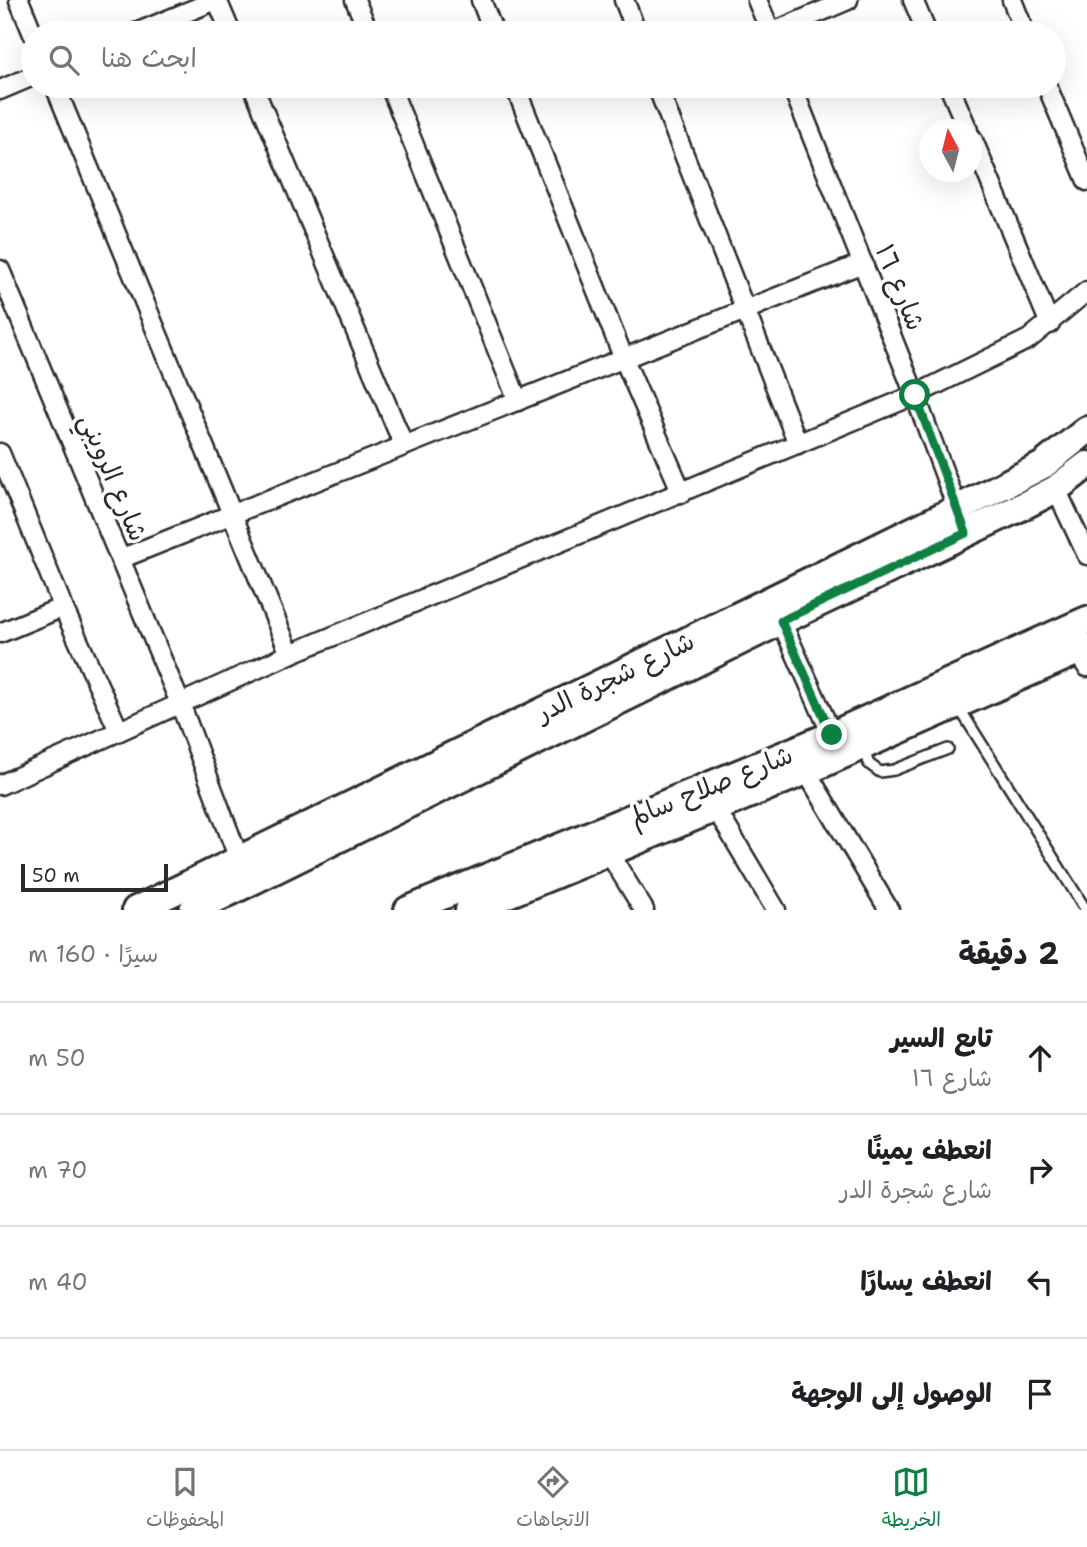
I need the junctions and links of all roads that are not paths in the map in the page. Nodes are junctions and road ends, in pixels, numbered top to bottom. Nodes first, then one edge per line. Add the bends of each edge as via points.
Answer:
1 (19, 0) edge
2 (216, 0) edge
3 (355, 0) edge
4 (481, 0) edge
5 (624, 0) edge
6 (757, 0) edge
7 (848, 0) edge
8 (913, 0) edge
9 (1012, 0) edge
10 (28, 21) edge
11 (165, 21) edge
12 (225, 21) edge
13 (364, 21) edge
14 (489, 21) edge
15 (632, 21) edge
16 (766, 21) edge
17 (799, 21) edge
18 (922, 21) edge
19 (1021, 21) edge
20 (21, 81) edge
21 (0, 90) edge
22 (60, 98) edge
23 (258, 98) edge
24 (395, 98) edge
25 (520, 98) edge
26 (662, 98) edge
27 (797, 98) edge
28 (954, 98) edge
29 (1052, 98) edge
30 (963, 119) edge
31 (982, 164) edge
32 (1087, 181) edge
33 (863, 263) junction
34 (0, 270) edge
35 (1087, 291) edge
36 (744, 311) junction
37 (1050, 324) junction
38 (624, 359) junction
39 (915, 395) junction
40 (518, 401) junction
41 (1087, 430) edge
42 (798, 444) junction
43 (404, 446) junction
44 (0, 453) edge
45 (1087, 466) edge
46 (1056, 489) junction
47 (682, 493) junction
48 (232, 515) junction
49 (961, 521) junction
50 (1087, 555) edge
51 (120, 559) junction
52 (63, 607) junction
53 (1087, 620) edge
54 (781, 621) junction
55 (0, 634) edge
56 (290, 654) junction
57 (1084, 655) edge
58 (952, 694) junction
59 (180, 704) junction
60 (118, 731) junction
61 (832, 735) junction
62 (862, 747) junction
63 (947, 749) dead end
64 (806, 771) junction
65 (0, 785) edge
66 (716, 809) junction
67 (609, 853) junction
68 (239, 859) junction
69 (510, 903) edge
70 (136, 910) edge
71 (194, 910) edge
72 (408, 910) edge
73 (469, 910) edge
74 (644, 910) edge
75 (776, 910) edge
76 (890, 910) edge
77 (1086, 910) edge

1 - 10 street
2 - 11 street
2 - 12 street
3 - 13 street
4 - 14 street
5 - 15 street
6 - 16 street
7 - 17 street
8 - 18 street
9 - 19 street
20 - 21 street
22 - 48 street
23 - 43 street
24 - 40 street
25 - 38 street
26 - 36 street
27 - 33 street, شارع ١٦
28 - 30 street
29 - 32 street
31 - 37 street
33 - 36 street
33 - 39 street, شارع ١٦
34 - 51 street, شارع الرويني
35 - 37 street
36 - 38 street
36 - 42 street
37 - 39 street via 1007,352
38 - 40 street
38 - 47 street
39 - 42 street
39 - 49 street, شارع ١٦
40 - 43 street
41 - 49 street, شارع شجرة الدر
42 - 47 street
43 - 48 street
44 - 52 street
45 - 46 street, شارع شجرة الدر
46 - 49 street, شارع شجرة الدر
46 - 50 street
47 - 56 street
48 - 51 street
48 - 56 street
49 - 54 street, شارع شجرة الدر
49 - 68 street, شارع شجرة الدر
51 - 59 street, شارع الرويني
52 - 55 street
52 - 60 street
53 - 58 street, شارع صلاح سالم
54 - 61 street
54 - 71 street, شارع شجرة الدر
56 - 59 street
57 - 58 street, شارع صلاح سالم
58 - 61 street, شارع صلاح سالم
58 - 62 street, شارع صلاح سالم
58 - 77 lane
59 - 60 street
59 - 68 street, شارع الرويني
60 - 65 street
61 - 72 street, شارع صلاح سالم
62 - 63 lane via 869,764 880,772
62 - 64 street, شارع صلاح سالم
64 - 66 street, شارع صلاح سالم
64 - 76 street
66 - 67 street, شارع صلاح سالم
66 - 75 street
67 - 69 street, شارع صلاح سالم
67 - 74 street
68 - 70 street, شارع شجرة الدر
69 - 73 street, شارع صلاح سالم

